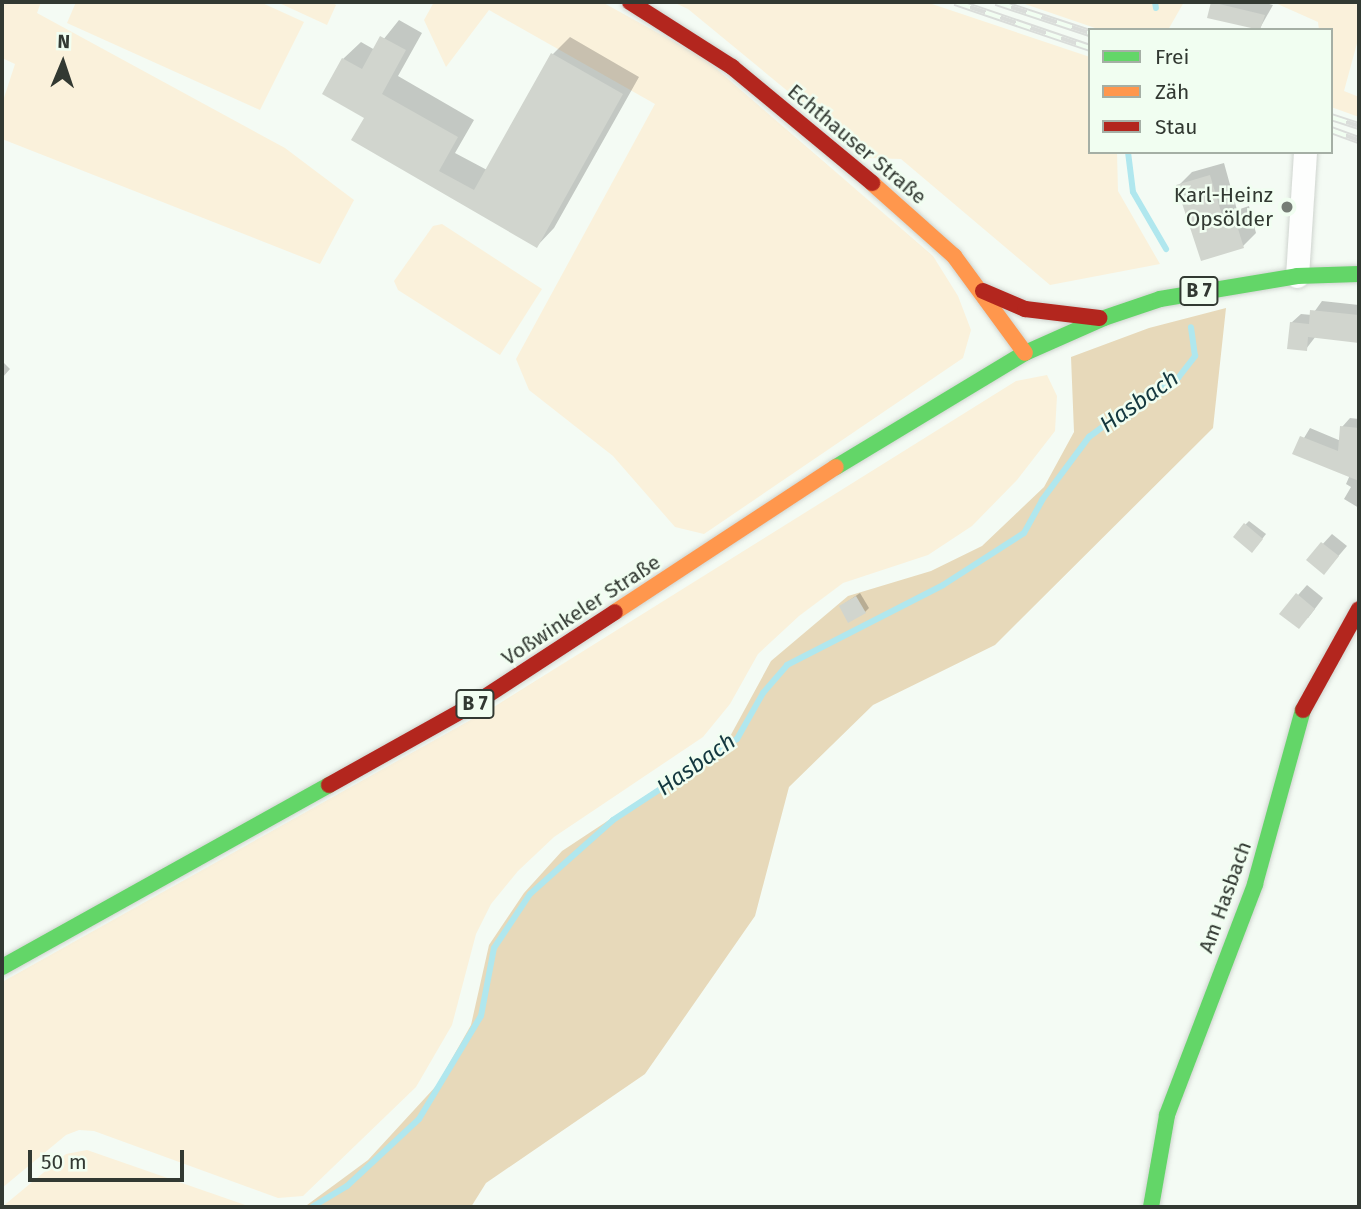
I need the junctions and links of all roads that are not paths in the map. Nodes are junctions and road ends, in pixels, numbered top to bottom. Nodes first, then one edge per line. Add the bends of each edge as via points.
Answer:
1 (630, 2) edge
2 (1305, 154) edge
3 (1359, 274) edge
4 (1297, 276) junction
5 (983, 291) junction
6 (1104, 318) junction
7 (1025, 353) junction
8 (1359, 610) edge
9 (2, 967) edge
10 (1151, 1207) edge

1 - 5 main road, Echthauser Straße via 703,46 776,102 926,230
2 - 4 street
3 - 4 main road, B 7
4 - 6 main road, B 7 via 1160,299
5 - 6 main road via 1026,309
5 - 7 main road, Echthauser Straße
6 - 7 main road, B 7
7 - 9 main road, Voßwinkeler Straße / B 7 via 867,447 474,704
8 - 10 main road, Am Hasbach via 1298,719 1255,884 1167,1115

